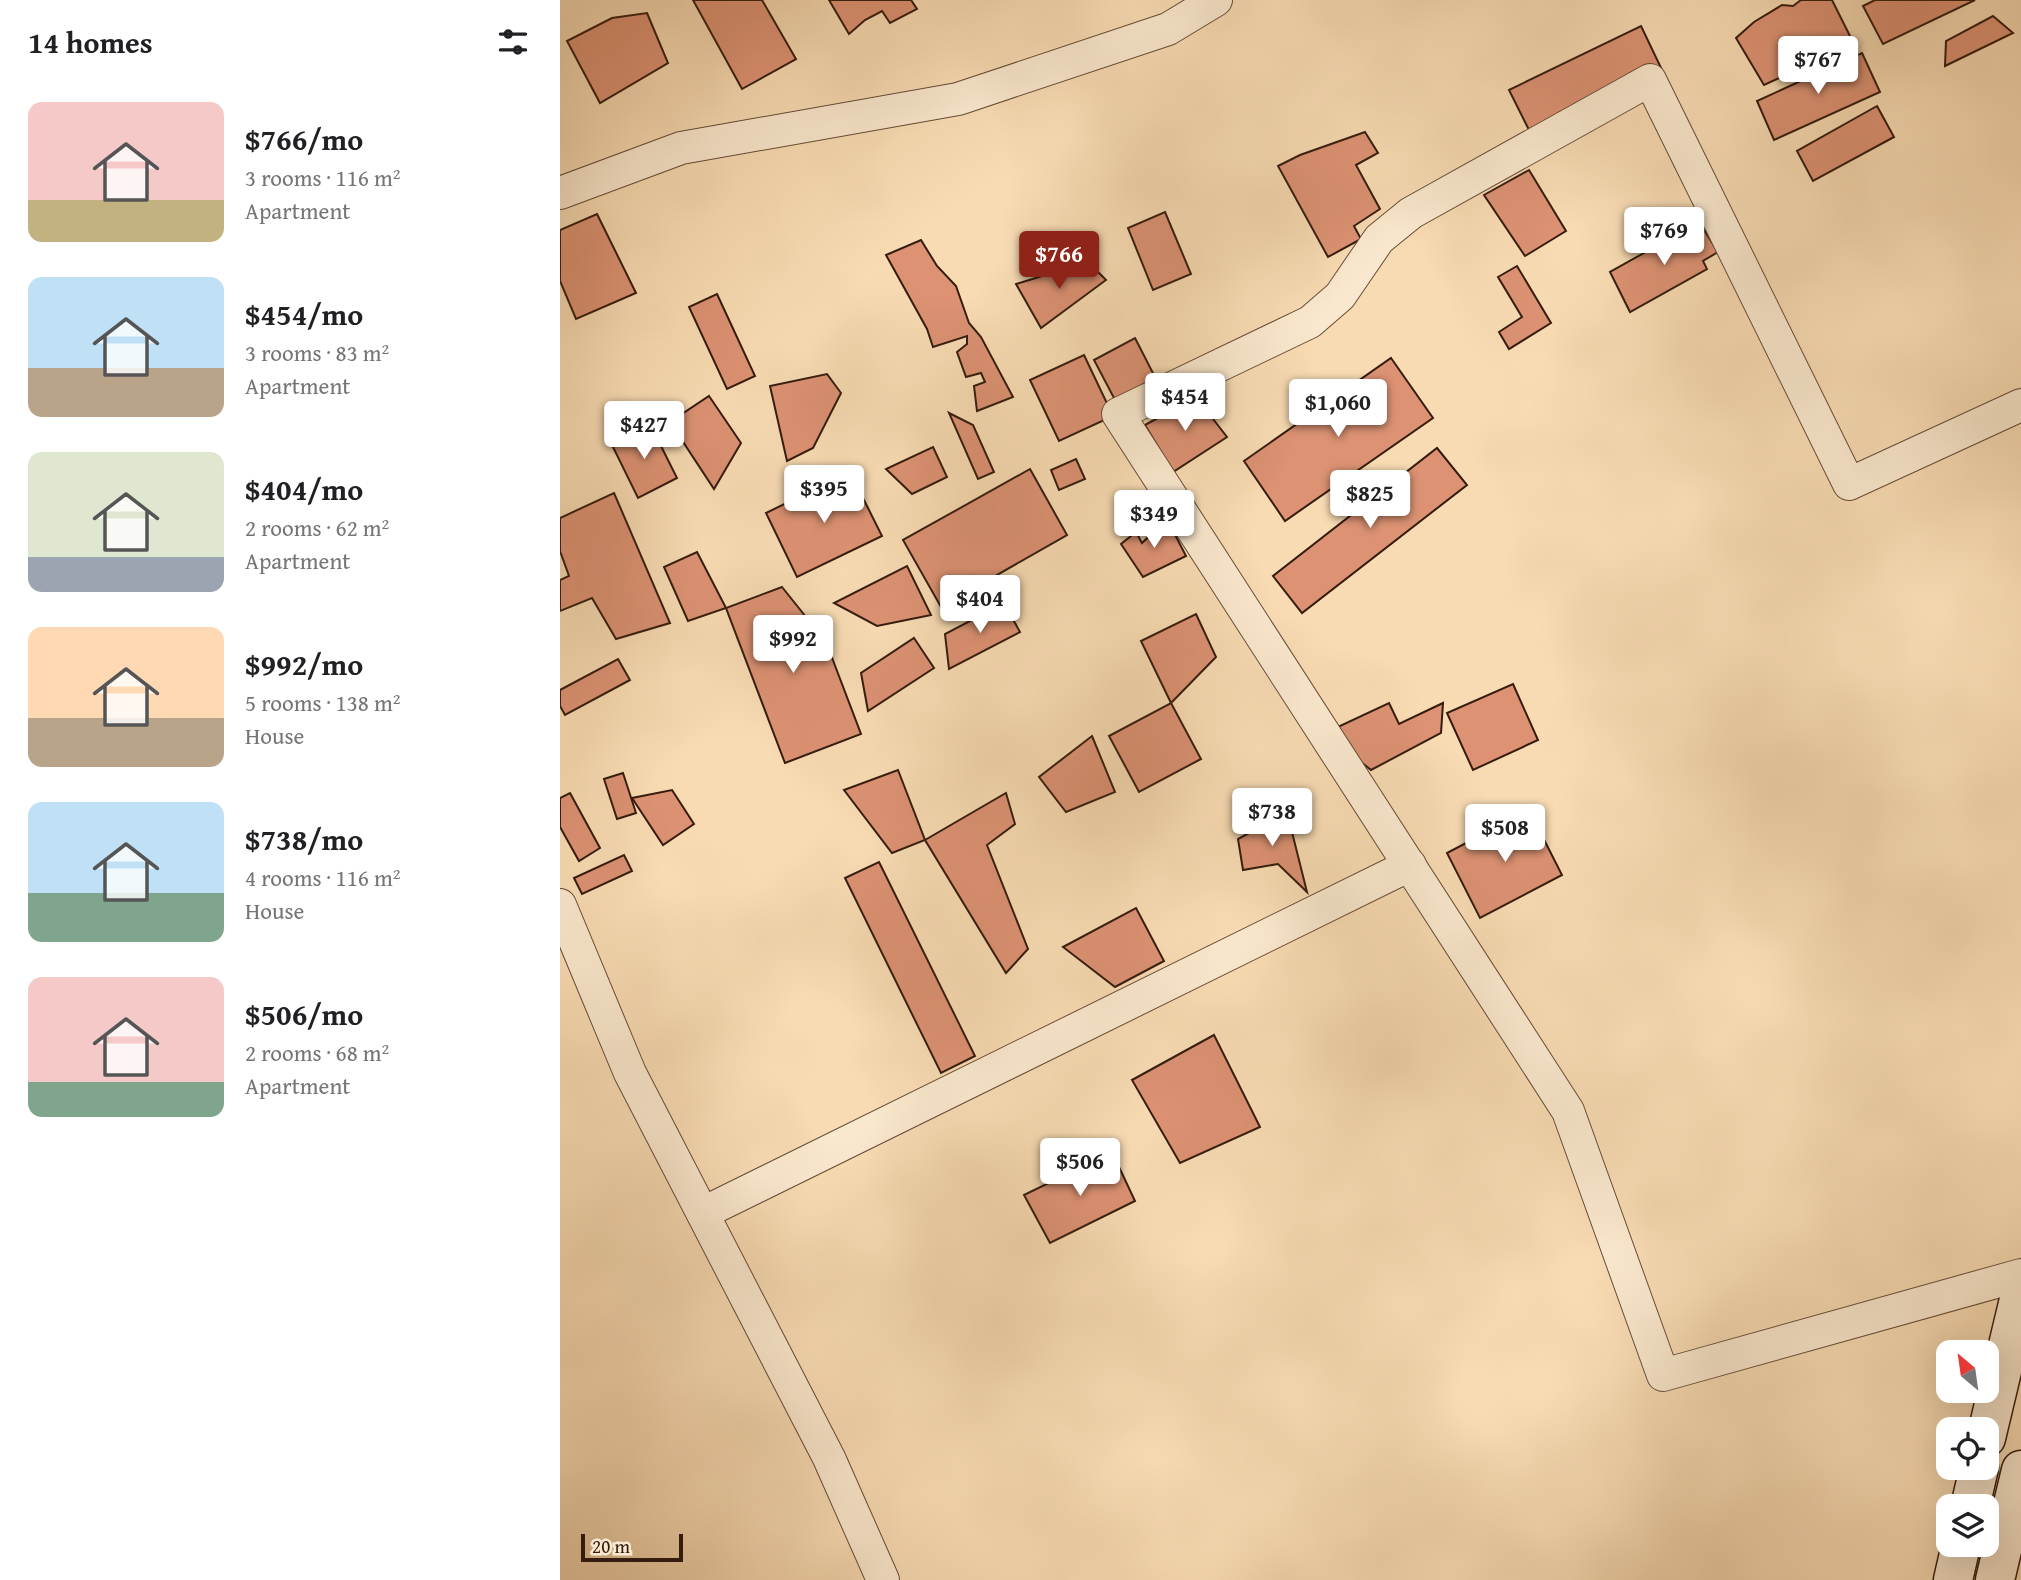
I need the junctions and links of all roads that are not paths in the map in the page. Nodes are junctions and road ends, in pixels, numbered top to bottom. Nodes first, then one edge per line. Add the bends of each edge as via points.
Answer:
1 (1216, 0) edge
2 (560, 193) edge
3 (2021, 405) edge
4 (1410, 865) junction
5 (560, 905) edge
6 (703, 1213) junction
7 (2021, 1275) edge
8 (2021, 1292) edge
9 (1991, 1417) edge
10 (2021, 1470) edge
11 (1958, 1557) edge
12 (883, 1580) edge
13 (1953, 1580) edge
14 (1995, 1580) edge

1 - 2 street via 1168,29 958,99 681,148
3 - 4 street via 1849,484 1650,80 1411,213 1380,239 1340,296 1310,322 1118,414
4 - 6 street
4 - 7 street via 1568,1111 1663,1375
5 - 6 street via 630,1073
6 - 12 street via 829,1458
8 - 9 main road
10 - 14 main road
11 - 13 main road

